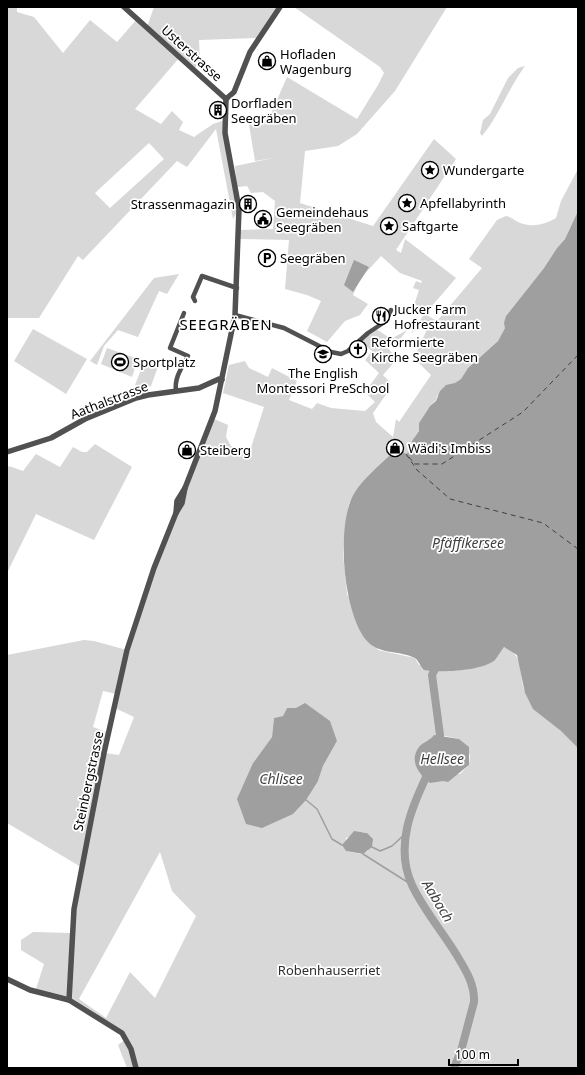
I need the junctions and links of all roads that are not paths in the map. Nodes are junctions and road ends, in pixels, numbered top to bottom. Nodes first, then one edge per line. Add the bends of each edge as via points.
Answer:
1 (124, 7) edge
2 (280, 7) edge
3 (226, 99) junction
4 (238, 288) junction
5 (195, 301) dead end
6 (391, 310) dead end
7 (184, 313) dead end
8 (235, 315) junction
9 (222, 380) junction
10 (176, 391) junction
11 (7, 452) edge
12 (7, 979) edge
13 (69, 1000) junction
14 (136, 1068) edge

1 - 3 street, Usterstrasse
2 - 3 street via 250,52 232,94
3 - 4 street, Steinbergstrasse via 225,133 239,209
4 - 5 street via 202,276 193,297
4 - 8 street, Steinbergstrasse
6 - 8 street via 386,321 348,351 338,354 284,328
7 - 10 street via 170,348 188,356 176,378
8 - 9 street, Steinbergstrasse
9 - 10 street, Aathalstrasse via 199,388
9 - 13 street, Steinbergstrasse via 214,411 185,488 182,504 143,600 127,650 74,909
10 - 11 street, Aathalstrasse via 136,398 84,419 51,438
12 - 13 street via 30,990
13 - 14 street via 122,1033 131,1049

